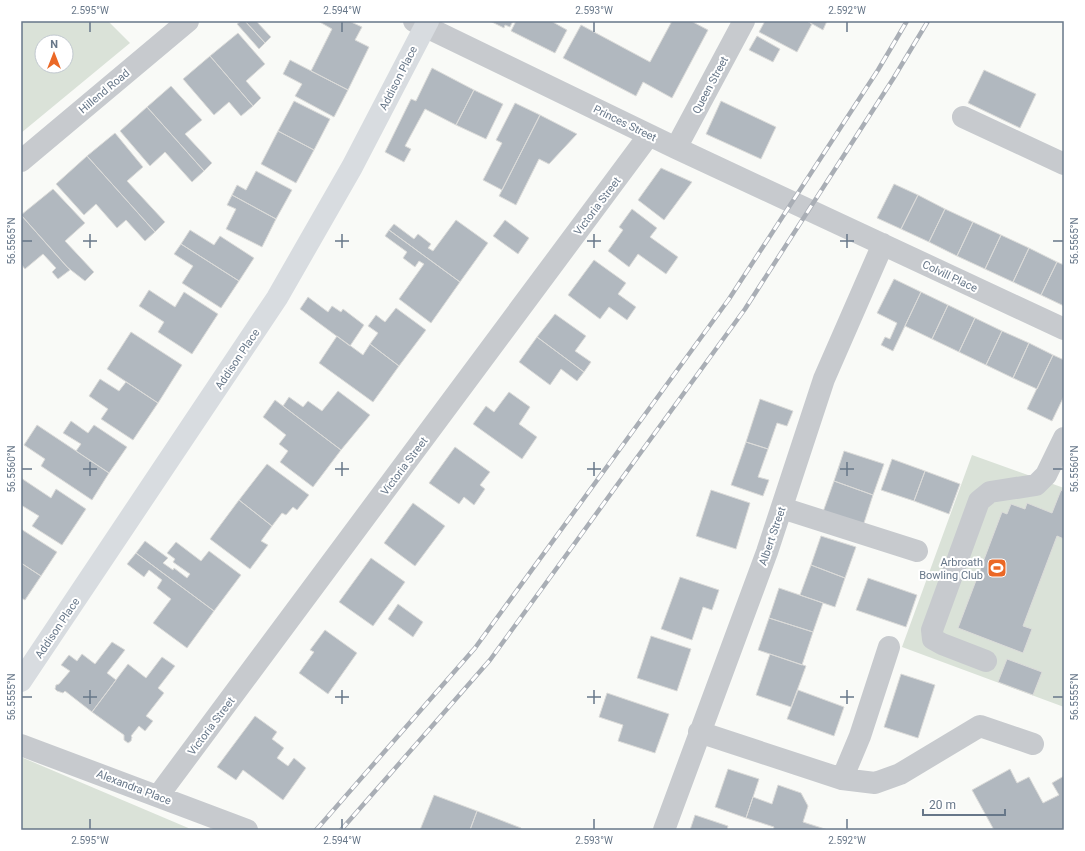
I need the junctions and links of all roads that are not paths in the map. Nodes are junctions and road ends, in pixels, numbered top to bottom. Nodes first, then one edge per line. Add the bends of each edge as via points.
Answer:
1 (188, 21) edge
2 (744, 21) edge
3 (422, 23) edge
4 (963, 117) dead end
5 (649, 136) junction
6 (676, 148) junction
7 (21, 161) edge
8 (1064, 164) edge
9 (836, 223) joint
10 (882, 244) junction
11 (1064, 328) edge
12 (1064, 438) edge
13 (782, 508) junction
14 (917, 551) dead end
15 (889, 648) dead end
16 (986, 661) dead end
17 (21, 681) edge
18 (699, 732) junction
19 (1033, 744) dead end
20 (21, 745) edge
21 (842, 780) junction
22 (158, 796) junction
23 (242, 828) edge
24 (664, 830) edge

1 - 7 street, Hillend Road
2 - 6 street, Queen Street
3 - 5 street, Princes Street
3 - 17 main road, Addison Place via 352,167 277,298
4 - 8 street
5 - 6 street, Princes Street
5 - 22 street, Victoria Street
6 - 9 street, Princes Street
9 - 10 street, Colvill Place
10 - 11 street, Colvill Place
10 - 13 street, Albert Street via 824,379
12 - 16 street via 1046,475 1036,485 990,492 979,501 932,630 934,639 942,644
13 - 14 street
13 - 18 street, Albert Street
15 - 21 street via 860,736
18 - 21 street
18 - 24 street, Albert Street
19 - 21 street via 980,726 900,774 875,783
20 - 22 street, Alexandra Place
22 - 23 street, Alexandra Place

